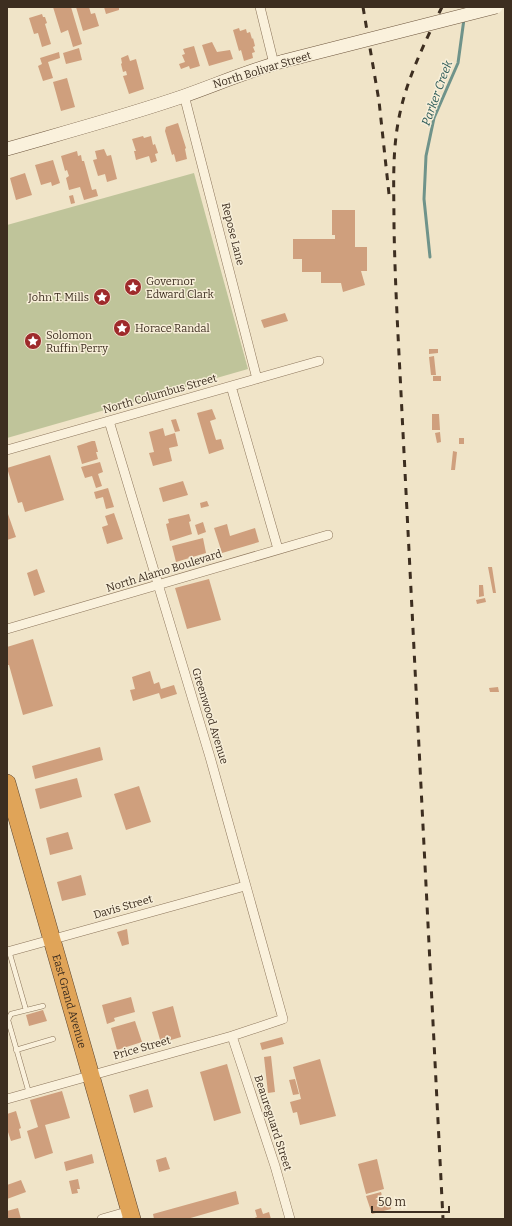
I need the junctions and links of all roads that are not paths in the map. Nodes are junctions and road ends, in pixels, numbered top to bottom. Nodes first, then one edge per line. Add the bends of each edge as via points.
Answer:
1 (260, 7) edge
2 (496, 7) edge
3 (279, 62) junction
4 (184, 95) junction
5 (7, 149) edge
6 (319, 361) dead end
7 (257, 378) junction
8 (231, 386) junction
9 (109, 421) junction
10 (7, 450) edge
11 (328, 535) dead end
12 (278, 549) junction
13 (158, 585) junction
14 (7, 629) edge
15 (7, 783) edge
16 (245, 886) junction
17 (52, 939) junction
18 (8, 951) edge
19 (43, 1006) dead end
20 (26, 1010) junction
21 (283, 1019) joint
22 (232, 1036) junction
23 (53, 1039) dead end
24 (16, 1050) junction
25 (91, 1075) junction
26 (29, 1093) junction
27 (7, 1099) edge
28 (131, 1215) edge
29 (102, 1219) edge
30 (290, 1219) edge

1 - 3 street
2 - 3 street, North Bolivar Street, bridge
3 - 4 street, North Bolivar Street
4 - 5 street, North Bolivar Street
4 - 7 street, Repose Lane
6 - 7 street, North Columbus Street
7 - 8 street, North Columbus Street
8 - 9 street, North Columbus Street
8 - 12 street
9 - 10 street, North Columbus Street
9 - 13 street, Greenwood Avenue
11 - 12 street, North Alamo Boulevard
12 - 13 street, North Alamo Boulevard
13 - 14 street, North Alamo Boulevard
13 - 16 street, Greenwood Avenue via 210,757
15 - 17 highway, East Grand Avenue
16 - 17 street, Davis Street
16 - 21 street, Greenwood Avenue
17 - 18 street, Davis Street
17 - 25 highway, East Grand Avenue
18 - 20 lane
19 - 20 lane
20 - 24 lane via 11,1014 8,1020
21 - 22 street, Price Street
22 - 25 street, Price Street
22 - 30 street, Beaureguard Street
23 - 24 lane
24 - 26 lane
25 - 26 street, Price Street
25 - 28 highway, East Grand Avenue
26 - 27 street, Price Street
28 - 29 street

